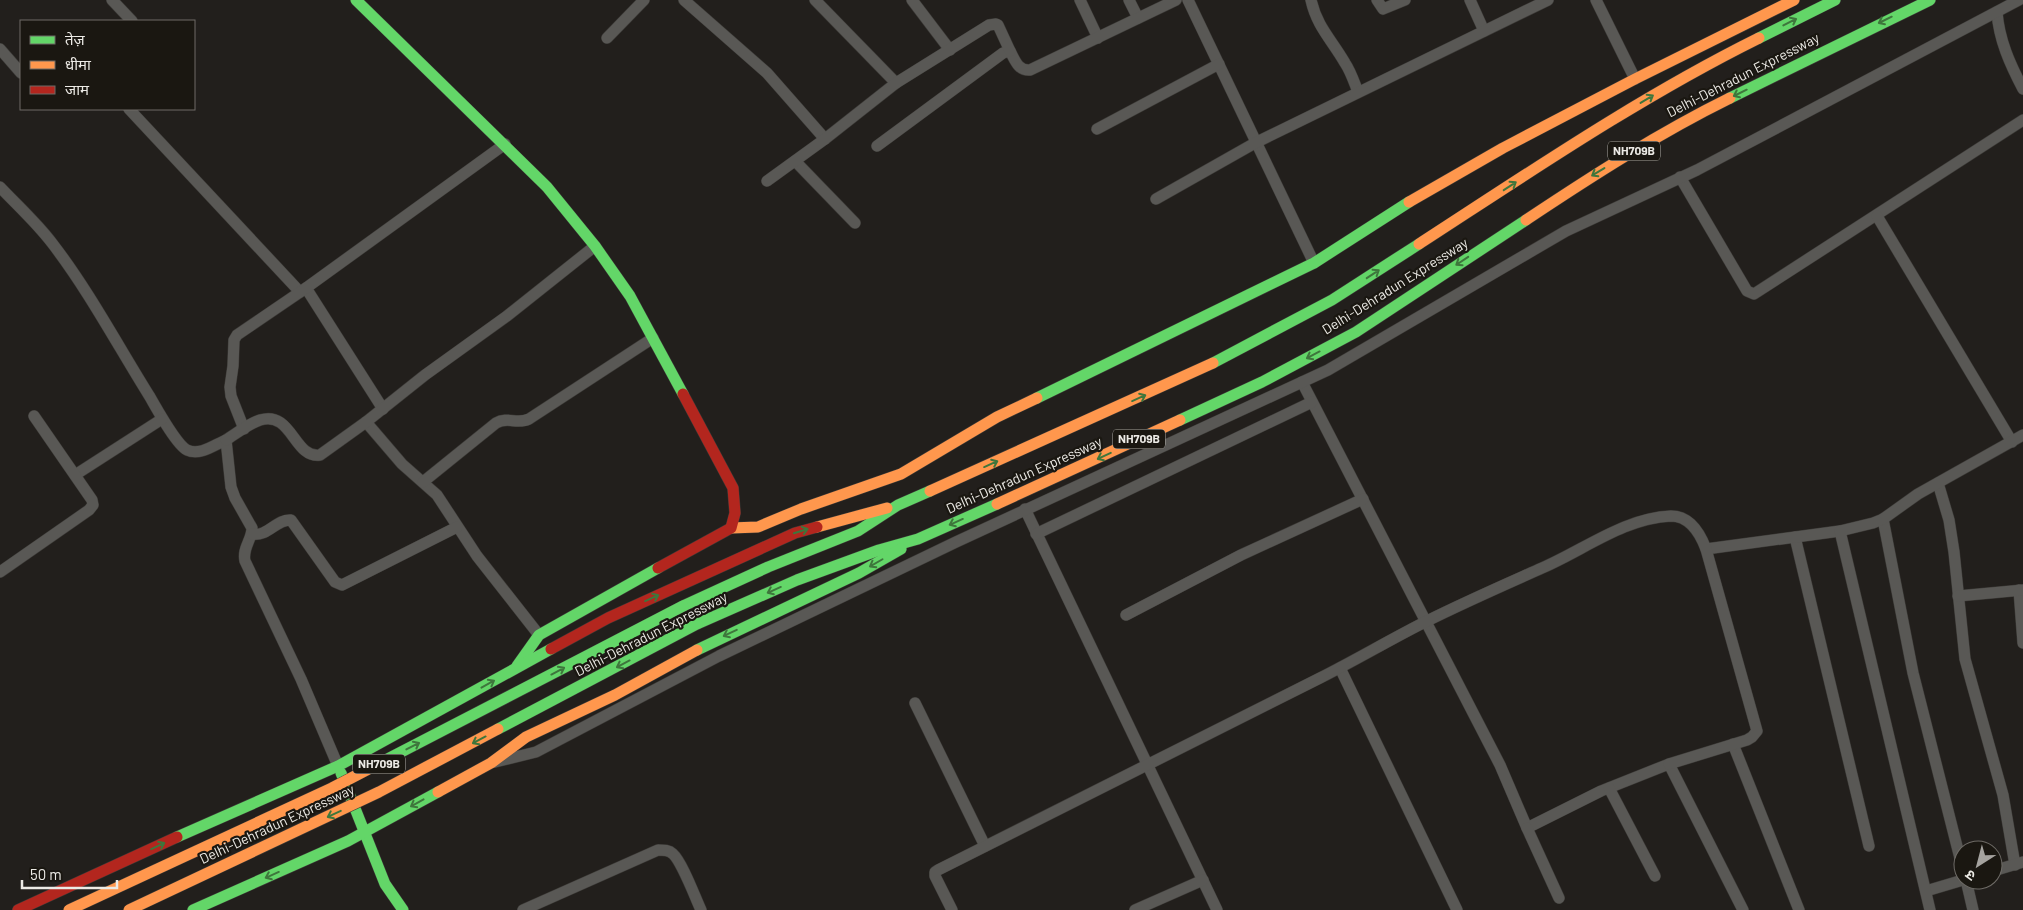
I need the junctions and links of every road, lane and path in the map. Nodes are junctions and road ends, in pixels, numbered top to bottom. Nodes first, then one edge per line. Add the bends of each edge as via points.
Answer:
1 (112, 0) edge
2 (356, 0) edge
3 (644, 0) edge
4 (684, 0) edge
5 (815, 0) edge
6 (912, 0) edge
7 (1080, 0) edge
8 (1129, 0) edge
9 (1176, 0) edge
10 (1188, 0) edge
11 (1311, 0) edge
12 (1377, 0) edge
13 (1405, 0) edge
14 (1470, 0) edge
15 (1548, 0) edge
16 (1596, 0) edge
17 (1794, 0) edge
18 (1835, 0) edge
19 (1930, 0) edge
20 (2019, 0) edge
21 (1997, 12) junction
22 (1138, 18) junction
23 (131, 20) edge
24 (1484, 31) junction
25 (606, 38) dead end
26 (1098, 38) junction
27 (0, 49) edge
28 (950, 50) junction
29 (1010, 51) junction
30 (1219, 64) junction
31 (20, 73) edge
32 (1635, 79) junction
33 (896, 84) junction
34 (2023, 89) edge
35 (1358, 92) junction
36 (129, 110) edge
37 (2023, 120) edge
38 (1097, 128) dead end
39 (825, 139) junction
40 (1255, 143) junction
41 (505, 144) junction
42 (877, 146) dead end
43 (795, 161) junction
44 (1680, 177) junction
45 (768, 181) dead end
46 (0, 187) edge
47 (1156, 199) dead end
48 (1877, 216) junction
49 (855, 223) dead end
50 (595, 246) junction
51 (1314, 263) junction
52 (303, 290) junction
53 (652, 338) junction
54 (1302, 382) junction
55 (1312, 402) junction
56 (383, 409) junction
57 (34, 416) dead end
58 (162, 419) junction
59 (366, 422) junction
60 (244, 428) junction
61 (2023, 435) edge
62 (226, 440) junction
63 (2012, 442) junction
64 (75, 476) junction
65 (423, 482) junction
66 (1938, 483) junction
67 (1363, 499) junction
68 (898, 505) junction
69 (1025, 510) junction
70 (1883, 519) junction
71 (457, 526) junction
72 (731, 528) junction
73 (1840, 531) junction
74 (252, 534) junction
75 (1036, 534) junction
76 (1795, 537) junction
77 (918, 539) junction
78 (1706, 549) junction
79 (0, 572) edge
80 (2021, 590) edge
81 (1958, 596) junction
82 (1126, 615) dead end
83 (1426, 622) junction
84 (539, 635) junction
85 (2023, 643) edge
86 (1340, 668) junction
87 (514, 670) junction
88 (915, 703) dead end
89 (1734, 744) junction
90 (491, 763) junction
91 (1669, 764) junction
92 (1148, 765) junction
93 (338, 766) junction
94 (1609, 788) junction
95 (1527, 828) junction
96 (363, 832) junction
97 (1955, 840) edge
98 (985, 846) junction
99 (1869, 846) dead end
100 (2019, 863) edge
101 (2003, 868) edge
102 (1655, 876) dead end
103 (1203, 880) junction
104 (1953, 883) edge
105 (1967, 890) edge
106 (1926, 891) junction
107 (1559, 898) dead end
108 (18, 910) edge
109 (69, 910) edge
110 (129, 910) edge
111 (193, 910) edge
112 (403, 910) edge
113 (523, 910) edge
114 (701, 910) edge
115 (952, 910) edge
116 (1135, 910) edge
117 (1217, 910) edge
118 (1457, 910) edge
119 (1743, 910) edge
120 (1799, 910) edge
121 (1930, 910) edge
122 (1973, 910) edge

1 - 23 street
2 - 41 main road
3 - 25 street
4 - 39 street via 767,73
5 - 33 street
6 - 28 street
7 - 26 street
8 - 22 street
9 - 22 street
10 - 30 street
11 - 35 street via 1315,16 1345,62
12 - 13 street via 1383,9
14 - 24 street
15 - 24 street
16 - 32 street
17 - 32 main road
68 -> 18 main road, Delhi-Dehradun Expressway / NH709B via 1200,370 1332,300 1604,125 1711,62
19 -> 77 main road, Delhi-Dehradun Expressway / NH709B via 1680,123 1587,179 1348,336 1262,382
20 - 21 street
21 - 34 street via 2008,61
21 - 44 street
22 - 26 street
24 - 35 street
26 - 29 street via 1030,70 1017,66
27 - 31 street
28 - 29 street via 989,25 996,24
28 - 33 street
29 - 42 street
30 - 38 street
30 - 40 street
32 - 51 main road via 1494,153
33 - 39 street
35 - 40 street
36 - 52 street
37 - 48 street
39 - 43 street
40 - 47 street
40 - 51 street
41 - 50 main road via 548,187
41 - 52 street
43 - 45 street
43 - 49 street
44 - 48 street via 1751,294 1760,292
44 - 54 street via 1566,231 1442,305
46 - 58 street via 51,242
48 - 63 street
50 - 53 main road via 630,296
50 - 56 street
51 - 72 main road via 997,417 901,474 758,527
52 - 56 street
52 - 60 street via 242,330 234,340 231,396
53 - 65 street via 529,419 522,422 506,419 496,423
53 - 72 main road via 733,488 736,519
54 - 55 street
54 - 69 street
55 - 67 street
55 - 75 street
56 - 59 street
57 - 64 street
58 - 62 street via 187,450 203,451
58 - 64 street
59 - 60 street via 320,455 313,456 277,420 260,420
59 - 65 street via 402,464
60 - 62 street
61 - 63 street
62 - 74 street via 234,498 250,524
63 - 66 street
64 - 79 street via 92,500 91,507
65 - 71 street
66 - 70 street
66 - 81 street via 1949,520
67 - 82 street via 1241,555
67 - 83 street
87 -> 68 main road via 608,618 795,533
109 -> 68 main road, Delhi-Dehradun Expressway / NH709B, bridge via 332,788 683,606 768,566 858,531
69 - 75 street
69 - 90 street via 719,656 536,752
70 - 73 street
70 - 97 street via 1913,673
71 - 74 street via 342,585 335,582 291,520 283,521 264,533
71 - 84 street
72 - 84 main road
73 - 76 street
73 - 106 street
74 - 93 street via 244,550 245,560
75 - 92 street
76 - 78 street
76 - 99 street
77 -> 90 main road via 859,574 716,640 526,737
77 -> 110 main road, Delhi-Dehradun Expressway / NH709B, bridge via 797,580 697,624 379,792
78 - 83 street via 1699,532 1683,518 1674,516 1640,521
78 - 89 street via 1757,726 1752,737
80 - 81 street
80 - 85 street
81 - 100 street via 1965,659
83 - 86 street
83 - 95 street via 1500,765
84 - 87 main road
86 - 92 street
86 - 118 street
93 -> 87 main road
88 - 98 street
89 - 91 street
89 - 120 street
90 -> 96 main road
91 - 94 street
91 - 119 street
92 - 98 street
92 - 103 street
93 - 96 main road
108 -> 93 main road
94 - 95 street
94 - 102 street
95 - 107 street
96 -> 111 main road
96 - 112 main road via 385,884
98 - 115 street via 936,872
100 - 101 street
103 - 116 street
103 - 117 street
104 - 106 street
105 - 122 street
106 - 121 street
113 - 114 street via 658,850 669,851 677,858

